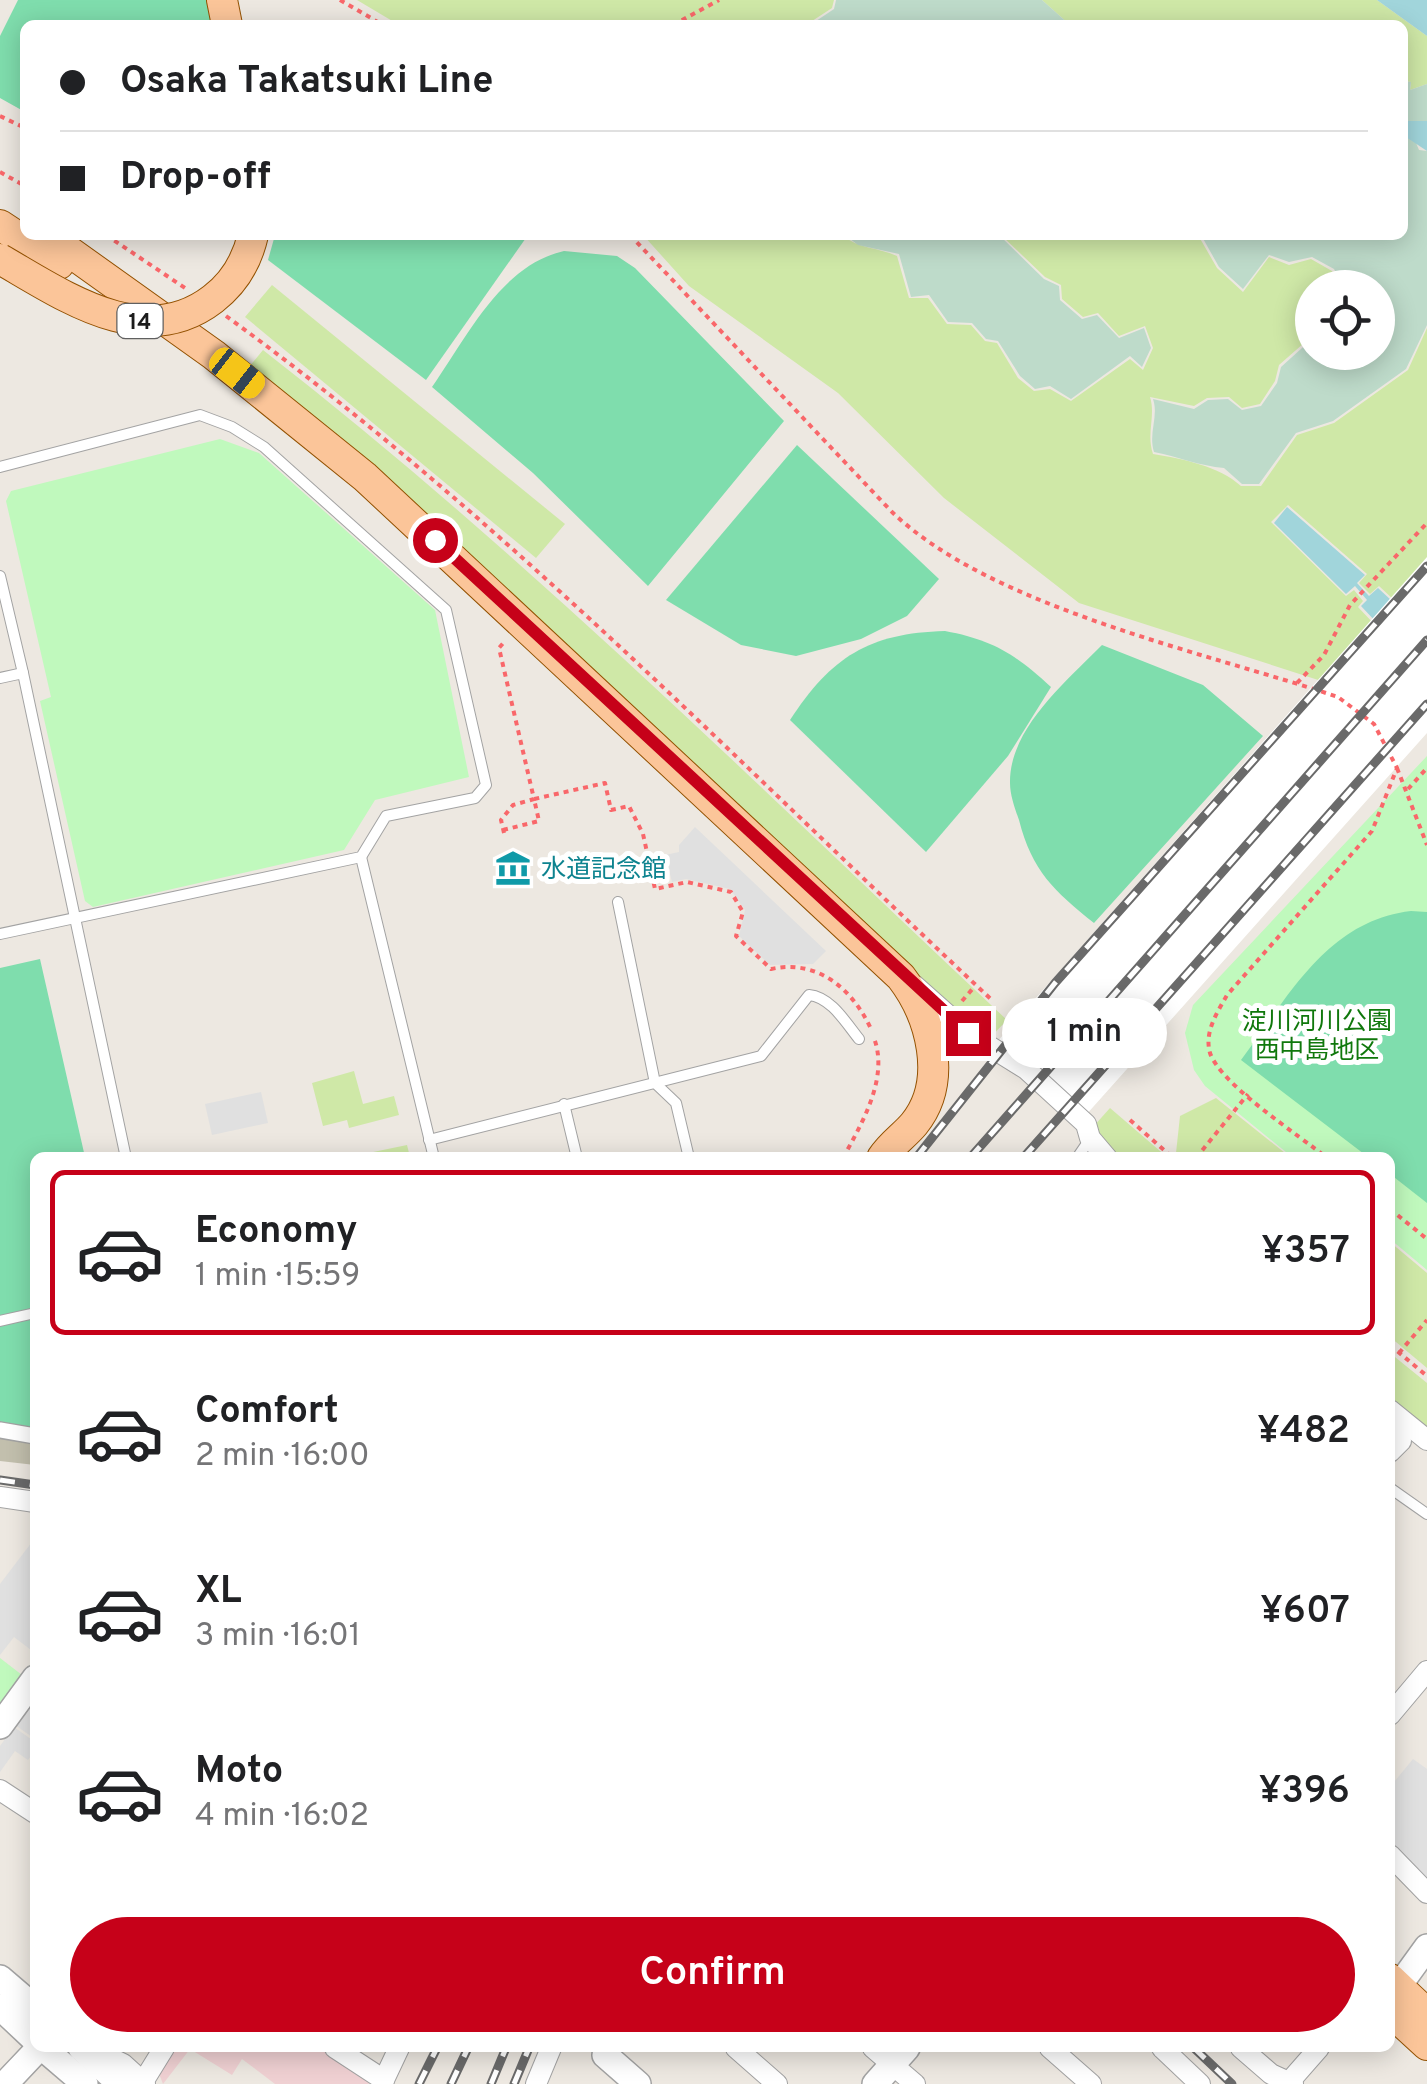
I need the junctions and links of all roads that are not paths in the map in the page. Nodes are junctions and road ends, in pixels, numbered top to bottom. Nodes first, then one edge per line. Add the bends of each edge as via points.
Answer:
1 (22, 240) edge
2 (53, 240) edge
3 (251, 240) edge
4 (0, 259) edge
5 (0, 467) edge
6 (0, 576) edge
7 (23, 673) junction
8 (0, 678) edge
9 (360, 856) junction
10 (618, 902) dead end
11 (76, 916) junction
12 (0, 934) edge
13 (886, 962) junction
14 (859, 1040) dead end
15 (655, 1082) junction
16 (564, 1104) junction
17 (1090, 1138) junction
18 (430, 1140) junction
19 (888, 1149) edge
20 (125, 1152) edge
21 (433, 1152) edge
22 (576, 1152) edge
23 (688, 1152) edge
24 (1081, 1152) edge
25 (1102, 1152) edge
26 (30, 1313) edge
27 (0, 1321) edge
28 (1395, 1414) edge
29 (0, 1430) edge
30 (30, 1435) edge
31 (1427, 1440) edge
32 (1395, 1492) edge
33 (0, 1496) edge
34 (30, 1501) edge
35 (1427, 1514) edge
36 (1427, 1671) edge
37 (30, 1685) edge
38 (1395, 1709) edge
39 (0, 1726) edge
40 (0, 1790) edge
41 (30, 1809) edge
42 (1395, 1860) edge
43 (1427, 1893) edge
44 (1427, 1947) edge
45 (0, 1978) edge
46 (1395, 1989) edge
47 (1395, 1993) edge
48 (1395, 1995) edge
49 (30, 2004) edge
50 (0, 2007) edge
51 (1427, 2014) edge
52 (30, 2035) edge
53 (1427, 2045) edge
54 (37, 2052) edge
55 (98, 2052) edge
56 (161, 2052) edge
57 (341, 2052) edge
58 (397, 2052) edge
59 (549, 2052) edge
60 (606, 2052) edge
61 (741, 2052) edge
62 (1054, 2052) edge
63 (1166, 2052) edge
64 (1246, 2052) edge
65 (1312, 2052) edge
66 (65, 2061) edge
67 (887, 2061) edge
68 (383, 2082) edge
69 (1291, 2082) edge
70 (136, 2083) edge
71 (5, 2084) edge
72 (85, 2084) edge
73 (536, 2084) edge
74 (638, 2084) edge
75 (777, 2084) edge
76 (915, 2084) edge
77 (1090, 2084) edge
78 (1200, 2084) edge

1 - 19 main road via 156,333 356,489 868,967 898,1002 912,1046 912,1083
2 - 13 main road via 214,355 364,477
3 - 4 main road, 14, bridge via 242,266 216,296 184,315 157,321 92,309
5 - 9 lane via 200,416 264,448 446,610 486,785 475,798 386,816
6 - 7 lane
7 - 8 lane
7 - 11 lane
9 - 11 lane
9 - 18 lane
10 - 15 lane
11 - 12 lane
11 - 20 lane
13 - 17 street via 968,1033 1026,1069 1086,1124
13 - 19 main road via 922,1010 933,1062 924,1108
14 - 15 lane via 834,1008 809,995 761,1056
15 - 16 lane
15 - 23 lane via 676,1103
16 - 18 lane
16 - 22 lane
17 - 24 lane
17 - 25 street
18 - 21 lane
26 - 27 lane
28 - 31 street
29 - 30 street
32 - 35 lane
33 - 34 street
36 - 38 street
37 - 39 street
40 - 41 street
42 - 43 street
44 - 46 street
45 - 49 street
47 - 51 main road
48 - 53 main road
50 - 52 street
54 - 71 street
55 - 70 street via 123,2064
56 - 70 street
57 - 68 street
58 - 68 street
59 - 73 street
60 - 74 street
61 - 75 street
62 - 77 street
63 - 78 street
64 - 69 street
65 - 69 street
66 - 70 street
66 - 72 street
67 - 76 street

